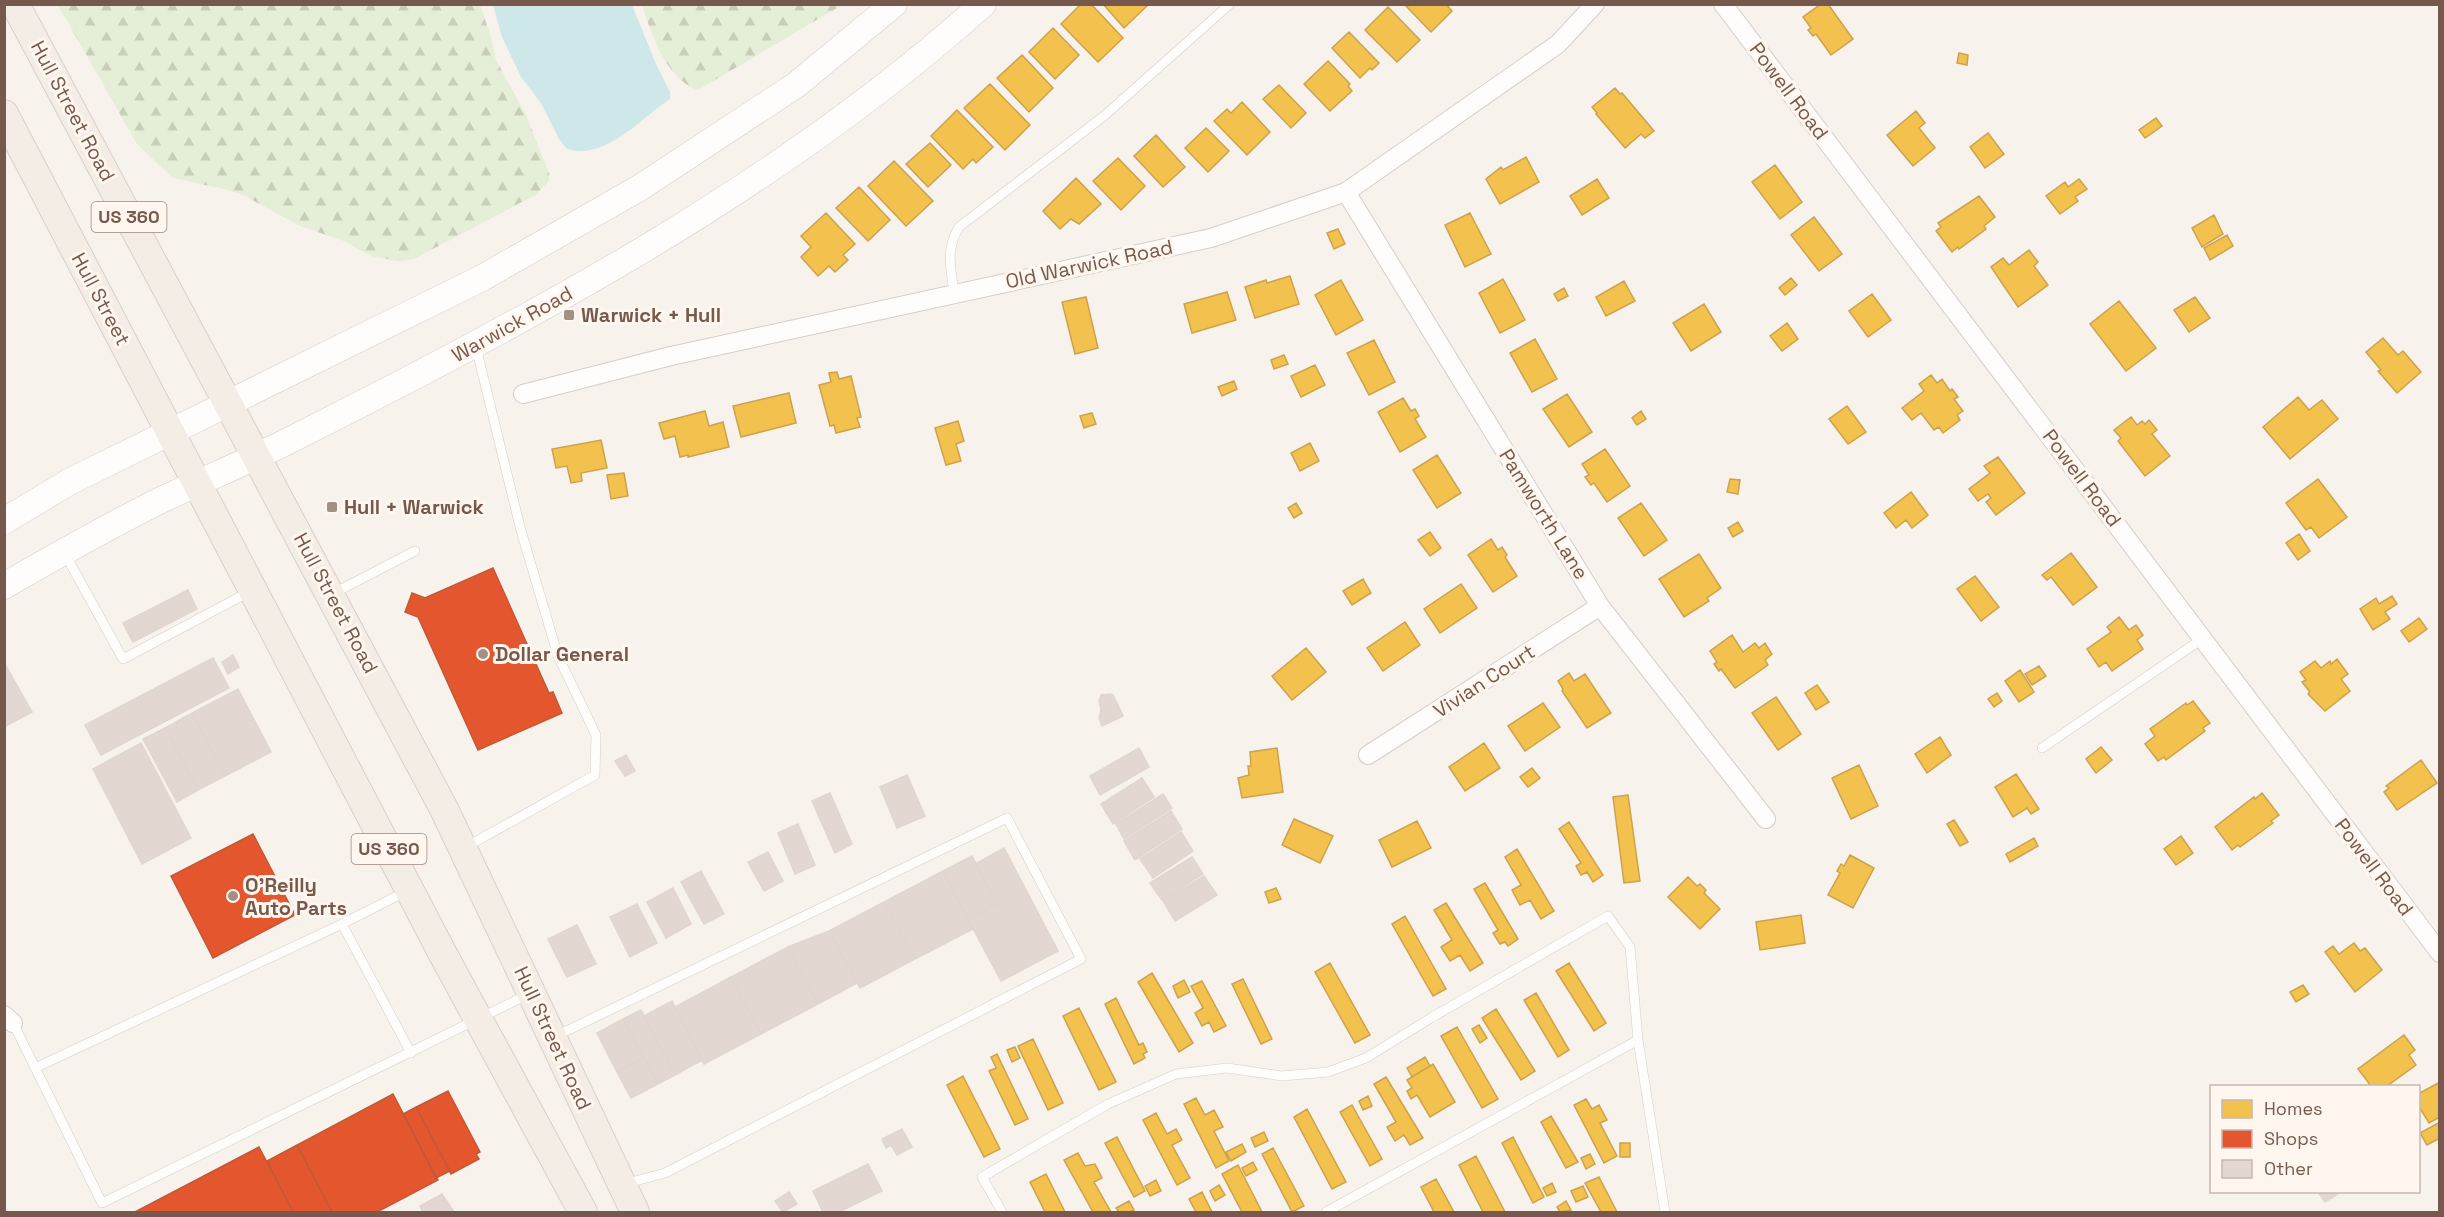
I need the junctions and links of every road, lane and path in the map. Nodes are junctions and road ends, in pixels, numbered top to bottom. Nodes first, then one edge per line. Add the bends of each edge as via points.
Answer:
1 (15, 4) edge
2 (894, 4) edge
3 (983, 4) edge
4 (1230, 4) edge
5 (1595, 4) edge
6 (1723, 4) edge
7 (4, 114) edge
8 (1346, 192) junction
9 (954, 293) junction
10 (475, 345) junction
11 (524, 394) dead end
12 (229, 404) junction
13 (171, 432) junction
14 (258, 456) junction
15 (198, 483) junction
16 (4, 521) edge
17 (63, 551) junction
18 (415, 551) dead end
19 (4, 586) edge
20 (254, 589) junction
21 (331, 595) junction
22 (1600, 606) junction
23 (2202, 639) junction
24 (2042, 748) dead end
25 (1368, 755) dead end
26 (1766, 819) dead end
27 (464, 849) junction
28 (410, 890) junction
29 (342, 924) junction
30 (2439, 953) edge
31 (532, 993) junction
32 (9, 1019) edge
33 (479, 1020) junction
34 (553, 1038) junction
35 (1638, 1040) junction
36 (411, 1053) junction
37 (35, 1068) junction
38 (628, 1203) edge
39 (583, 1212) edge
40 (1002, 1212) edge
41 (1326, 1212) edge
42 (1665, 1212) edge

1 - 12 main road, Hull Street Road / US 360
2 - 12 main road via 796,86 641,187 482,278
3 - 10 main road, Warwick Road via 926,56 776,166 589,281
4 - 9 lane via 1104,116 959,227 948,252
5 - 8 street, Old Warwick Road via 1558,44
6 - 23 street, Powell Road
7 - 13 main road, Hull Street / US 360
8 - 9 street, Old Warwick Road via 1211,238
8 - 22 street, Pamworth Lane
9 - 11 street, Old Warwick Road via 671,356
10 - 14 main road, Warwick Road
10 - 27 lane via 520,527 555,646 596,735 596,745 595,776
12 - 13 main road
12 - 14 main road, Hull Street Road / US 360
13 - 15 main road, Hull Street / US 360
13 - 16 main road via 69,482
14 - 15 main road, Warwick Road
14 - 21 main road, Hull Street Road / US 360
15 - 17 main road, Warwick Road
15 - 20 main road, US 360
17 - 19 main road, Warwick Road
17 - 20 lane via 123,659
18 - 21 lane
20 - 28 main road, US 360
21 - 27 main road, Hull Street Road / US 360
22 - 25 street, Vivian Court
22 - 26 street, Pamworth Lane
23 - 24 lane
23 - 30 street, Powell Road
27 - 31 main road, Hull Street Road / US 360
28 - 29 lane
28 - 33 main road, US 360
29 - 36 lane
29 - 37 lane
31 - 33 lane
31 - 34 main road, Hull Street Road / US 360
32 - 37 lane
33 - 36 lane
33 - 39 main road, US 360
34 - 38 main road, Hull Street Road / US 360
34 - 38 lane via 1007,818 1081,959 664,1173
35 - 40 lane via 1630,947 1608,915 1366,1058 1328,1072 1282,1076 1227,1068 1176,1074 1108,1104 982,1177
35 - 41 lane
35 - 42 lane
36 - 37 lane via 102,1203

